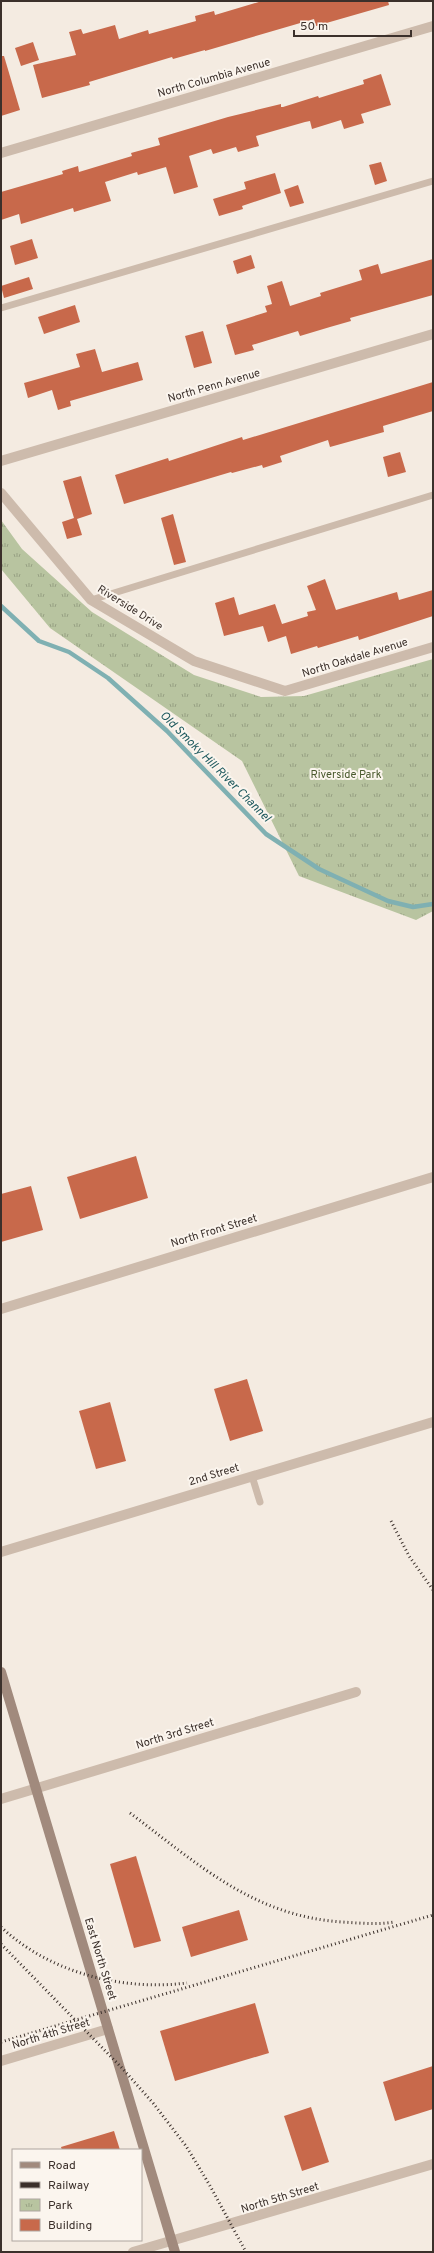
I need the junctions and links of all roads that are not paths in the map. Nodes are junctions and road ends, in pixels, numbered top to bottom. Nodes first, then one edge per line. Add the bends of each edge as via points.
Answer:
1 (433, 26) edge
2 (1, 153) edge
3 (433, 181) edge
4 (1, 308) edge
5 (433, 334) edge
6 (1, 461) edge
7 (1, 493) edge
8 (433, 495) edge
9 (91, 600) junction
10 (433, 647) edge
11 (284, 692) joint
12 (433, 1177) edge
13 (1, 1308) edge
14 (433, 1422) edge
15 (252, 1476) junction
16 (260, 1502) dead end
17 (1, 1552) edge
18 (1, 1672) edge
19 (356, 1692) dead end
20 (36, 1789) junction
21 (1, 1799) edge
22 (108, 2029) junction
23 (1, 2061) edge
24 (433, 2164) edge
25 (172, 2240) junction
26 (133, 2252) edge
27 (175, 2252) edge

1 - 2 street, North Columbia Avenue
3 - 4 lane
5 - 6 street, North Penn Avenue
7 - 9 street, Riverside Drive
8 - 9 lane
9 - 11 street, Riverside Drive via 194,661
10 - 11 street, North Oakdale Avenue
12 - 13 street, North Front Street
14 - 15 street, 2nd Street
15 - 16 lane
15 - 17 street, 2nd Street
18 - 20 street, East North Street
19 - 20 street, North 3rd Street
20 - 21 street, North 3rd Street
20 - 22 street, East North Street
22 - 23 street, North 4th Street
22 - 25 street, East North Street
24 - 25 street, North 5th Street via 231,2225
25 - 26 street, North 5th Street
25 - 27 street, East North Street

